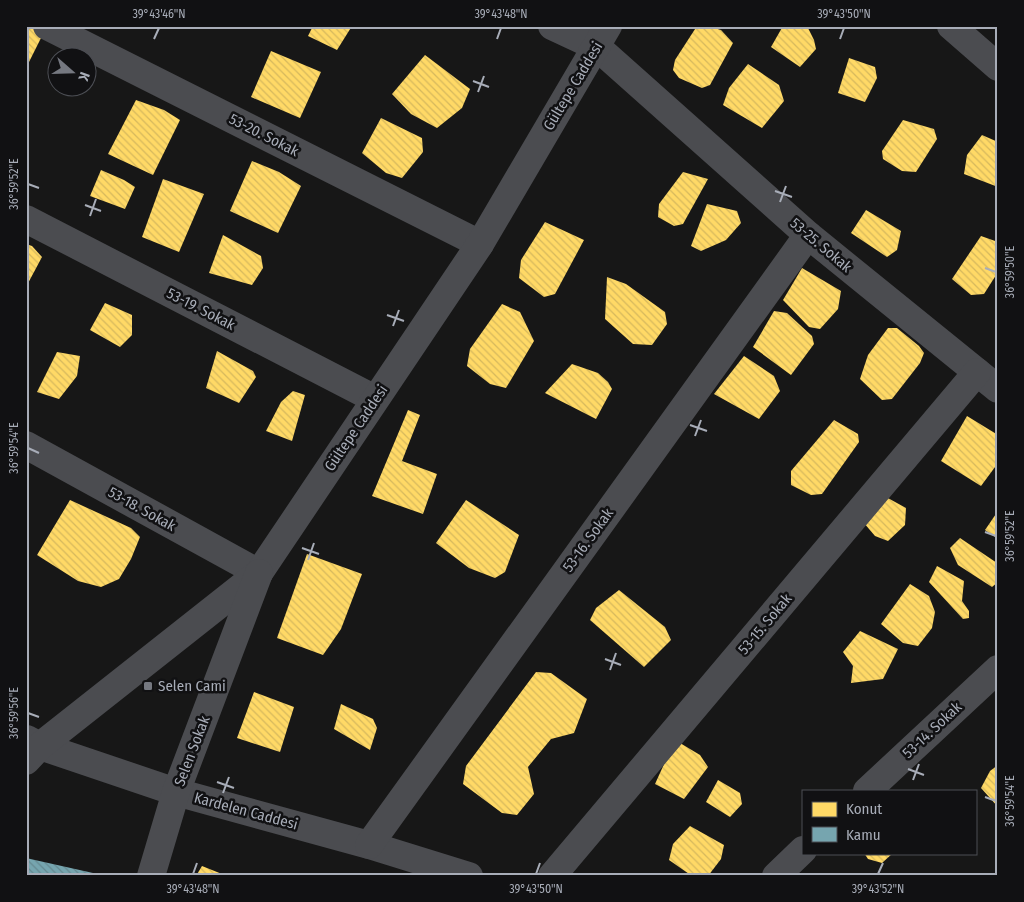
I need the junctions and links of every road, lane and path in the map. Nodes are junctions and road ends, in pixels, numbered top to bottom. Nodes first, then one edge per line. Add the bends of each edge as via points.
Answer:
1 (48, 26) edge
2 (552, 26) edge
3 (951, 26) edge
4 (603, 37) edge
5 (998, 67) edge
6 (26, 219) edge
7 (808, 235) junction
8 (480, 244) junction
9 (977, 372) junction
10 (998, 389) edge
11 (375, 400) junction
12 (26, 445) edge
13 (259, 573) junction
14 (998, 669) edge
15 (31, 748) edge
16 (868, 790) edge
17 (176, 792) junction
18 (369, 845) junction
19 (802, 851) edge
20 (392, 865) edge
21 (151, 876) edge
22 (469, 876) edge
23 (552, 876) edge
24 (776, 876) edge

1 - 8 street, 53-20. Sokak
2 - 4 street, 53-25. Sokak
3 - 5 street
4 - 7 street, 53-25. Sokak
4 - 8 street, Gültepe Caddesi
6 - 11 street, 53-19. Sokak
7 - 9 street, 53-25. Sokak
7 - 18 street, 53-16. Sokak
8 - 11 street, Gültepe Caddesi
9 - 10 street, 53-25. Sokak
9 - 23 street, 53-15. Sokak
11 - 13 street, Gültepe Caddesi
12 - 13 street, 53-18. Sokak
13 - 15 street, Gültepe Caddesi
13 - 17 street, Selen Sokak
14 - 16 street, 53-14. Sokak
15 - 17 street, Kardelen Caddesi
17 - 18 street, Kardelen Caddesi
17 - 21 street, Selen Sokak
18 - 20 street, Kardelen Caddesi
19 - 24 street
20 - 22 street, Kardelen Caddesi

